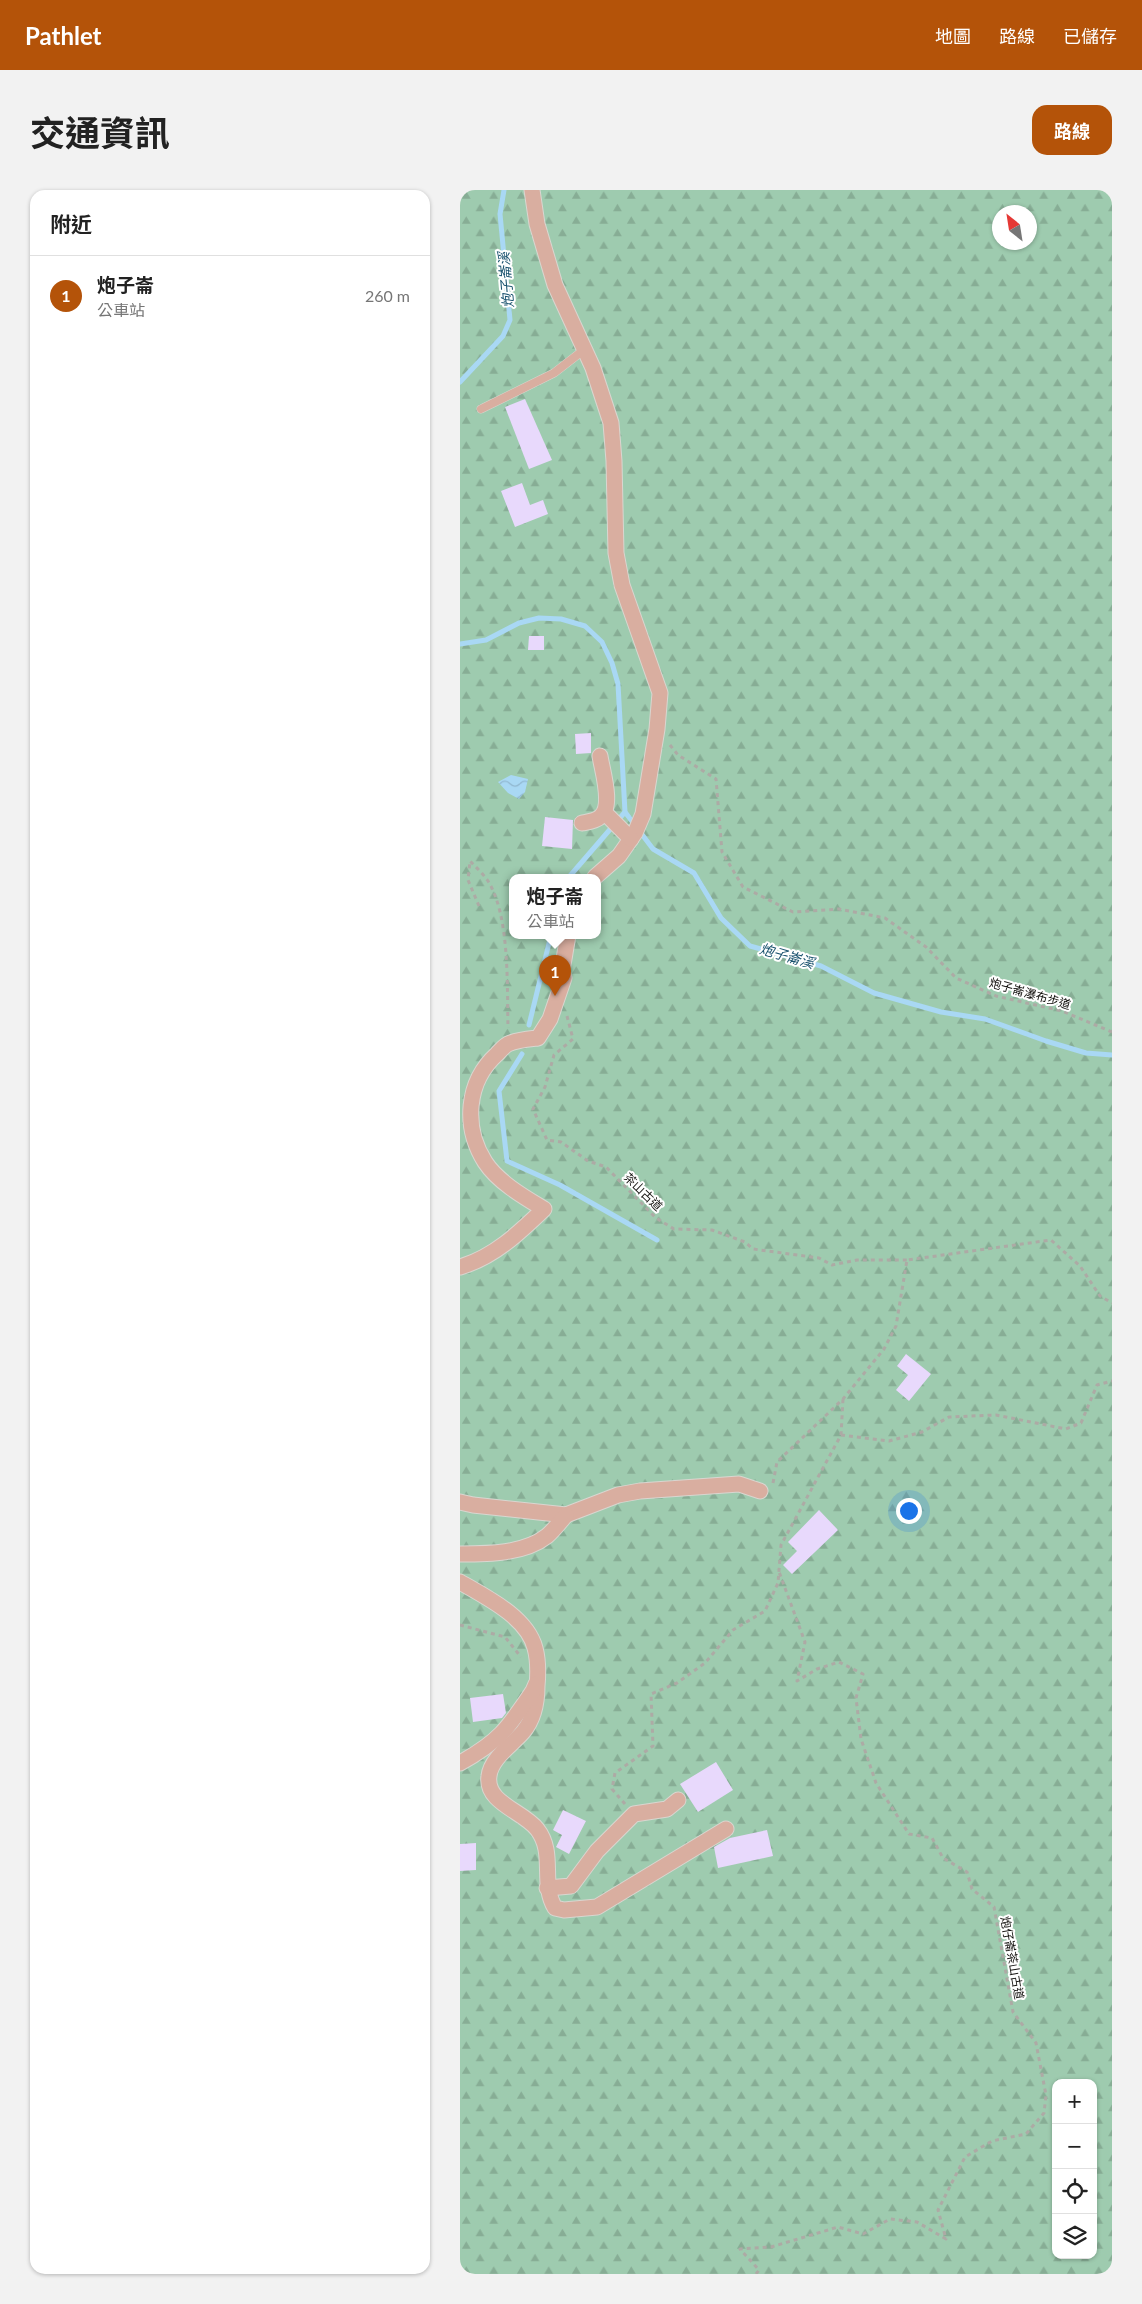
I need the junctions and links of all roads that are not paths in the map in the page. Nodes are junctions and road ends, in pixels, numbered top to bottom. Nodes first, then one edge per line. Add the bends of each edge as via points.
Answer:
1 (532, 190) edge
2 (585, 349) junction
3 (481, 409) dead end
4 (600, 756) dead end
5 (605, 813) junction
6 (582, 823) dead end
7 (629, 834) junction
8 (598, 874) edge
9 (567, 939) edge
10 (460, 1267) edge
11 (760, 1491) road end
12 (460, 1502) edge
13 (566, 1515) junction
14 (460, 1554) edge
15 (460, 1582) edge
16 (538, 1678) junction
17 (460, 1764) edge
18 (678, 1800) dead end
19 (726, 1829) dead end
20 (547, 1888) junction

1 - 2 street via 537,224 555,285
2 - 3 lane via 554,373
2 - 7 street via 611,423 616,554 622,585 660,693 643,814
4 - 5 street via 607,797
5 - 6 street
5 - 7 street
7 - 8 street via 619,856
9 - 10 street via 562,971 564,978 550,1019 538,1038 508,1044 485,1064 472,1093 472,1130 486,1163 521,1196 544,1209 512,1239 480,1260
11 - 13 street via 739,1484 640,1491 618,1495
12 - 13 street
13 - 14 street via 548,1535 524,1548
15 - 16 street via 510,1615 527,1632 536,1649
16 - 17 street via 533,1691 505,1732
16 - 20 street via 536,1705 527,1727 498,1758 488,1776 489,1785 500,1803 527,1818 545,1840 549,1869
18 - 20 street via 667,1809 634,1814 597,1851 571,1886
19 - 20 street via 597,1908 555,1908

